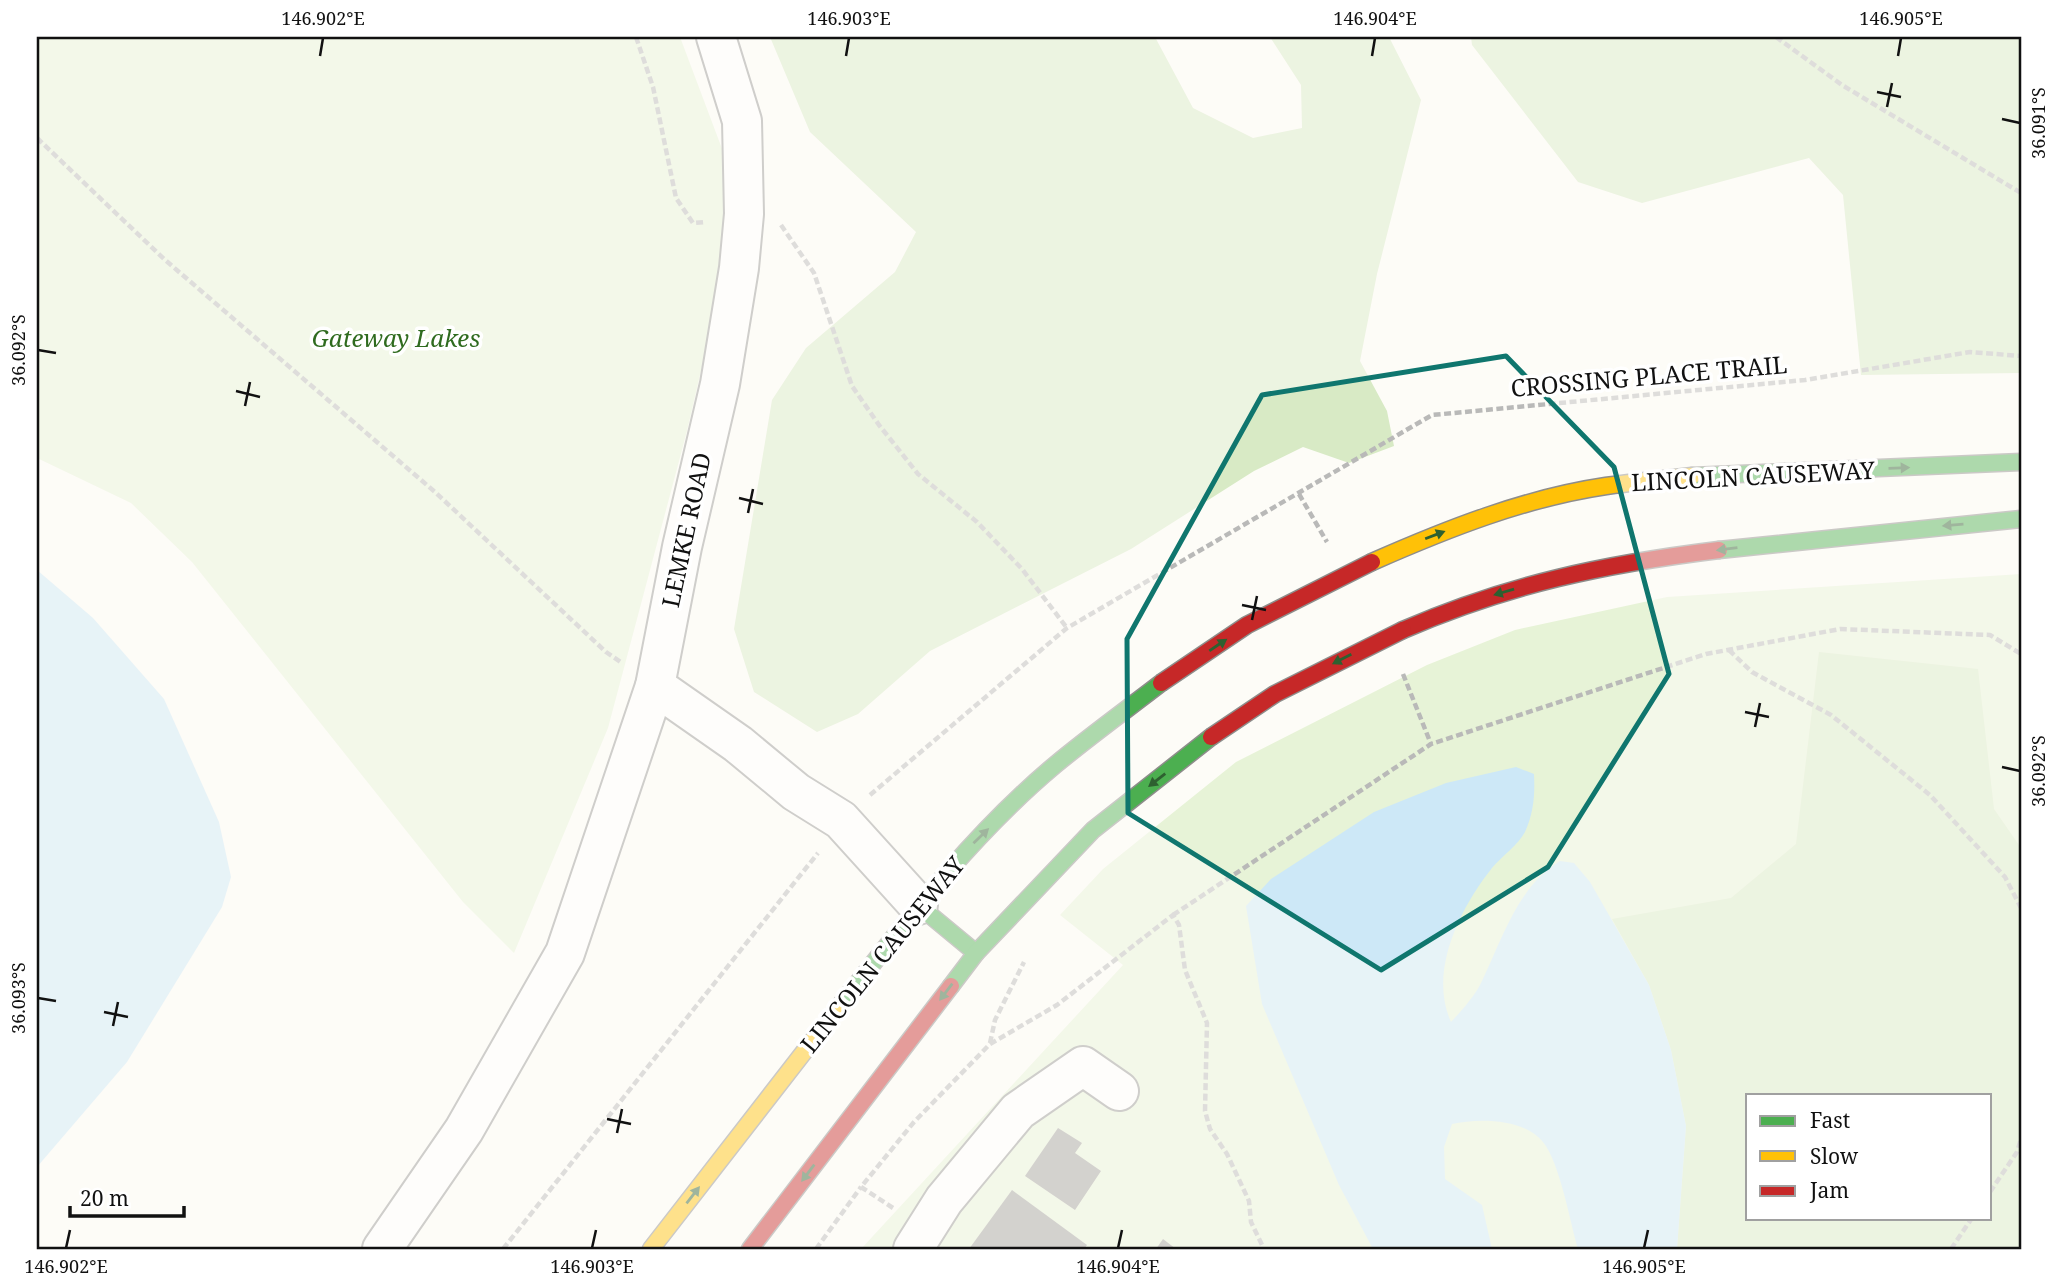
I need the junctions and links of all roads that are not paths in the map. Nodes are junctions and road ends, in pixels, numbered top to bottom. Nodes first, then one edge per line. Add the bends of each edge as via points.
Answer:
1 (716, 37) edge
2 (2021, 462) edge
3 (2021, 519) edge
4 (655, 686) junction
5 (918, 905) junction
6 (976, 953) junction
7 (1119, 1091) dead end
8 (754, 1247) edge
9 (383, 1249) edge
10 (652, 1249) edge
11 (913, 1249) edge

1 - 4 street, LEMKE ROAD via 742,121 744,214 739,268 720,384
5 -> 2 main road, LINCOLN CAUSEWAY, bridge via 1054,766 1161,683 1247,625 1436,534 1505,510 1604,486 1711,474
3 -> 6 main road, bridge via 1651,558 1547,579 1468,602 1275,694 1211,737 1093,830
4 - 5 street via 738,744 796,792 841,820
4 - 9 street via 565,953 464,1129
5 - 6 main road
10 -> 5 main road, LINCOLN CAUSEWAY
6 -> 8 main road
7 - 11 street via 1083,1066 1018,1111 944,1200

